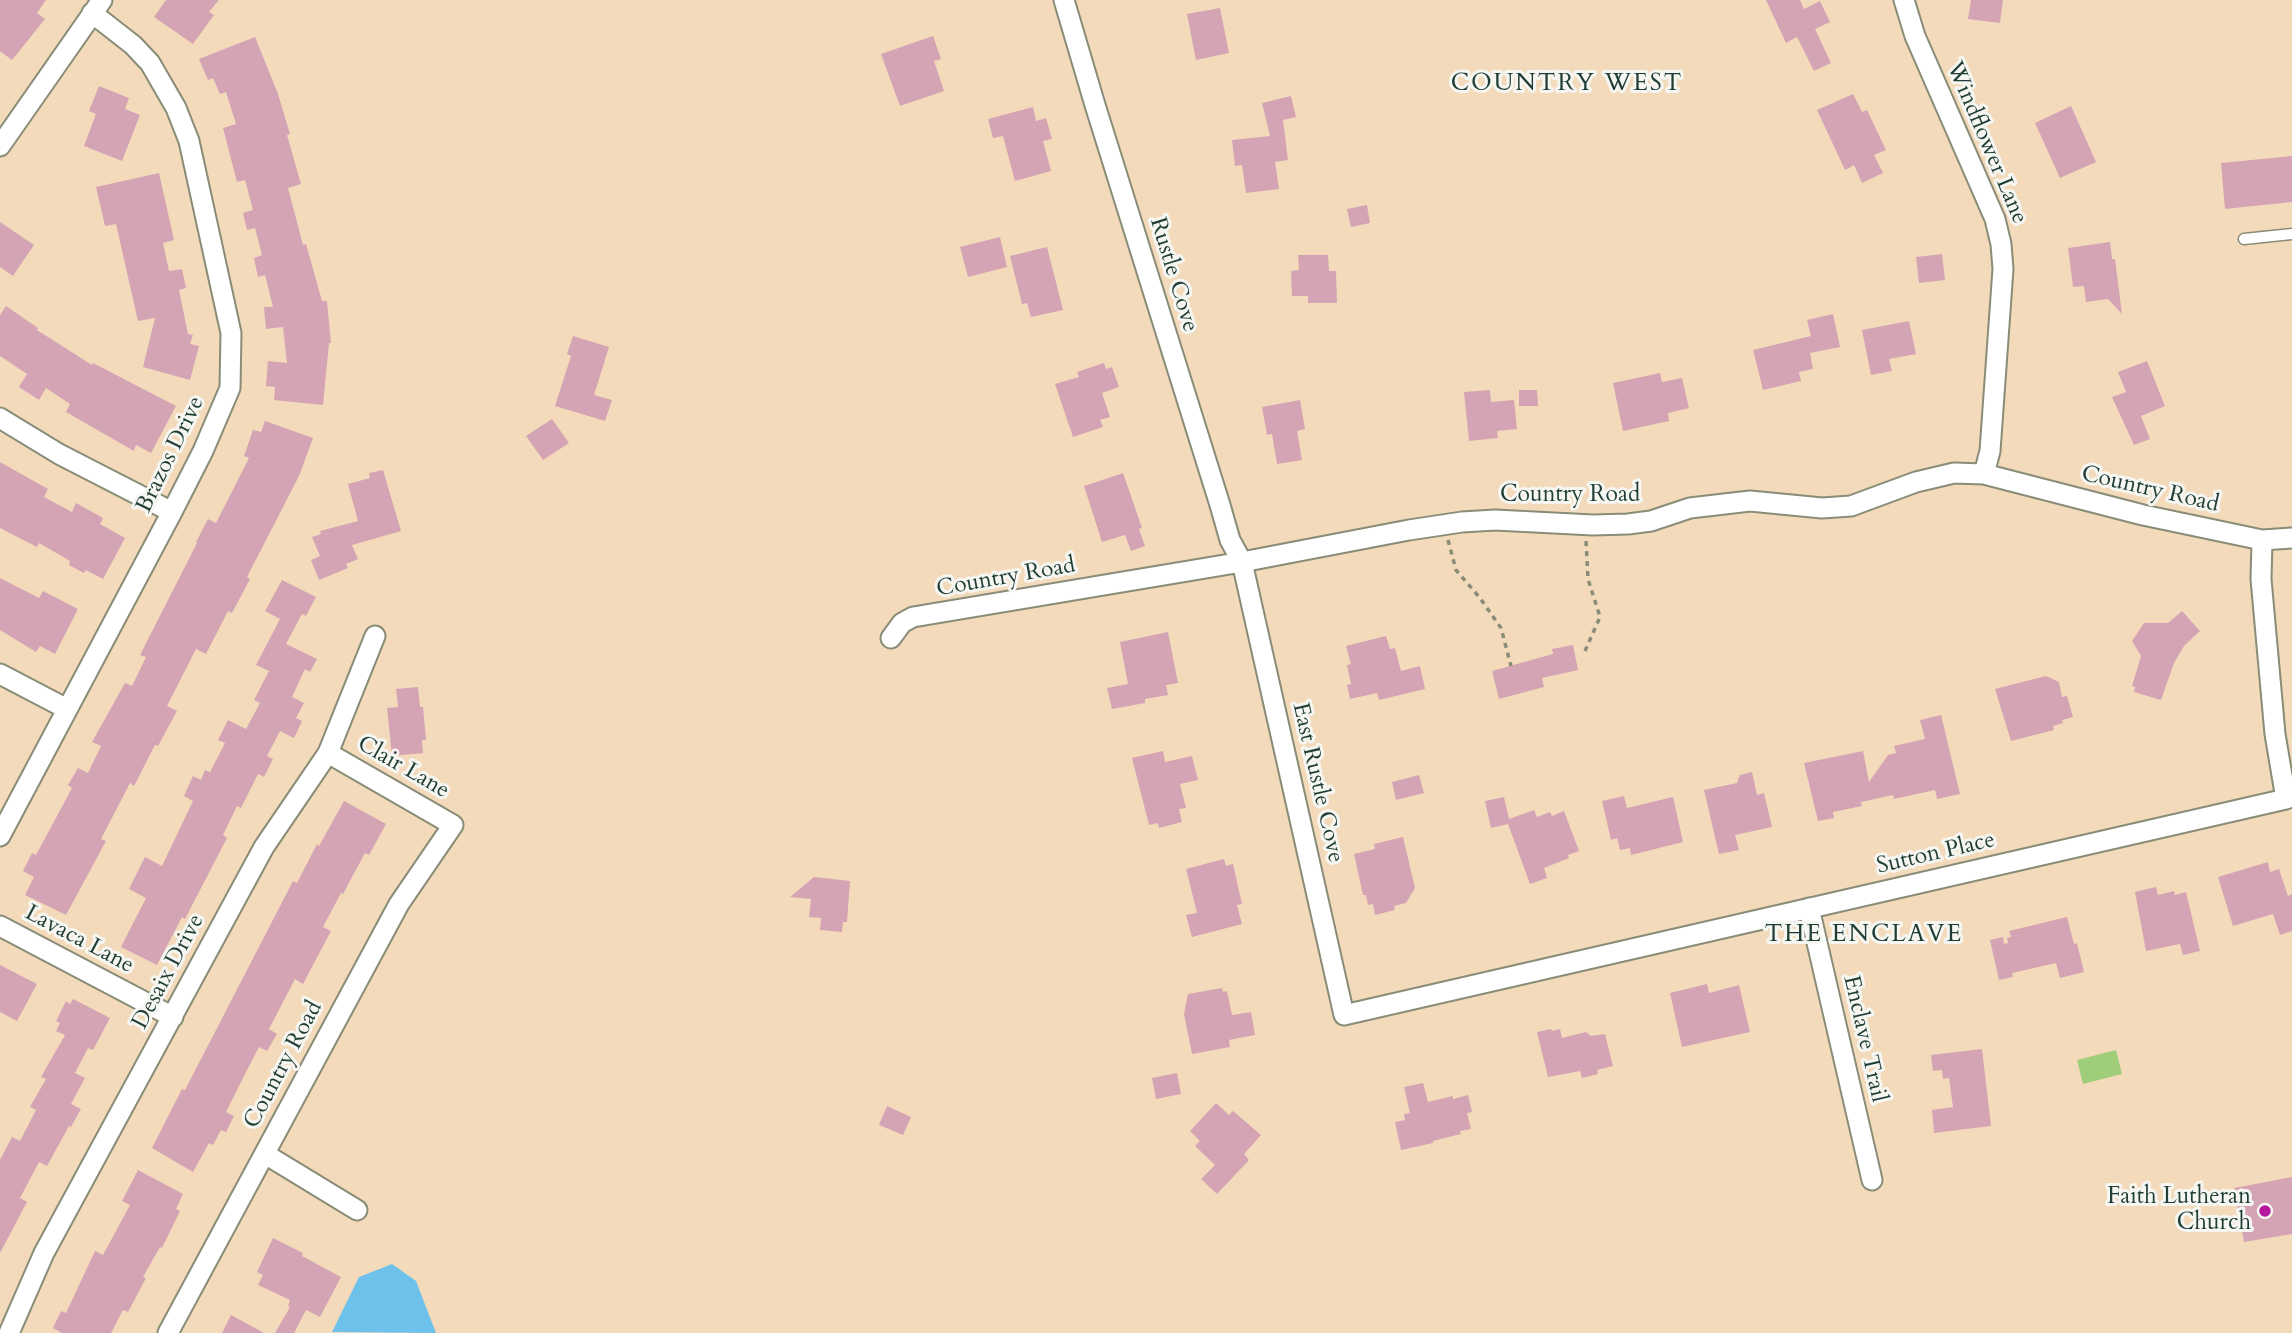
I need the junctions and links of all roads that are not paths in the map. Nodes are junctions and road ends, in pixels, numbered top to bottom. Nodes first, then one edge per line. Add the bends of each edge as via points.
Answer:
1 (1065, 0) edge
2 (1904, 0) edge
3 (97, 7) edge
4 (6, 124) edge
5 (0, 146) edge
6 (2292, 234) edge
7 (2244, 240) dead end
8 (0, 418) edge
9 (1984, 474) junction
10 (172, 512) junction
11 (2292, 538) edge
12 (2262, 540) junction
13 (1242, 562) junction
14 (375, 636) dead end
15 (891, 638) dead end
16 (0, 674) edge
17 (66, 709) junction
18 (328, 753) junction
19 (453, 825) joint
20 (0, 836) edge
21 (1809, 908) junction
22 (0, 926) edge
23 (1344, 1015) joint
24 (173, 1017) junction
25 (265, 1154) junction
26 (1872, 1180) dead end
27 (357, 1210) dead end
28 (9, 1333) edge
29 (168, 1333) edge

1 - 13 street, Rustle Cove via 1227,528
2 - 9 street, Windflower Lane via 1915,36 1995,219 2001,244 1990,451
3 - 4 street
3 - 10 street, Brazos Drive via 150,63 176,108 189,141 231,333 230,388
4 - 5 street
6 - 7 lane
8 - 10 street
9 - 12 street, Country Road
9 - 13 street, Country Road via 1954,473 1916,482 1851,506 1750,501 1690,508 1651,521 1495,520
10 - 17 street, Brazos Drive
11 - 12 street, Country Road
12 - 21 street, Sutton Place via 2274,734 2286,799
13 - 15 street, Country Road via 913,617
13 - 23 street, East Rustle Cove
14 - 18 street, Desaix Drive
16 - 17 street
17 - 20 street, Brazos Drive
18 - 19 street, Clair Lane
18 - 24 street, Desaix Drive via 264,847
19 - 25 street, Country Road via 399,904
21 - 23 street, Sutton Place
21 - 26 street, Enclave Trail
22 - 24 street, Lavaca Lane
24 - 28 street, Desaix Drive via 44,1253
25 - 27 street
25 - 29 street, Country Road

